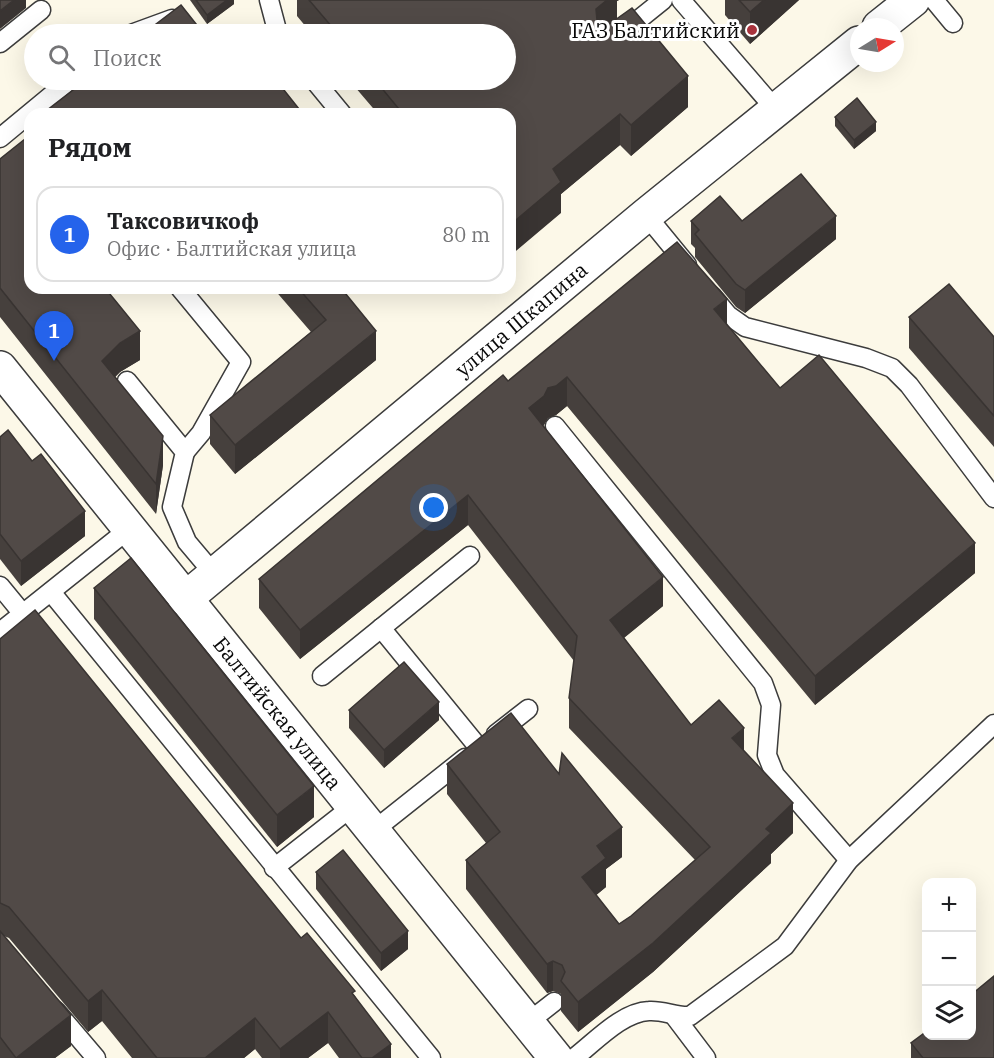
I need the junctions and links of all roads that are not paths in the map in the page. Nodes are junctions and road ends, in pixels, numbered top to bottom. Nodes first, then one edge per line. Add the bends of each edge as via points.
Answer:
1 (269, 0) edge
2 (663, 0) edge
3 (681, 0) edge
4 (913, 0) edge
5 (934, 0) edge
6 (41, 10) dead end
7 (172, 18) edge
8 (890, 18) edge
9 (953, 23) dead end
10 (157, 24) edge
11 (275, 24) edge
12 (0, 43) edge
13 (606, 45) edge
14 (850, 50) edge
15 (58, 90) edge
16 (322, 90) edge
17 (36, 108) edge
18 (337, 108) edge
19 (776, 110) junction
20 (24, 118) edge
21 (0, 138) edge
22 (646, 215) junction
23 (185, 294) edge
24 (0, 368) edge
25 (127, 381) dead end
26 (555, 426) dead end
27 (185, 452) junction
28 (994, 498) edge
29 (129, 529) junction
30 (470, 556) dead end
31 (214, 574) junction
32 (0, 586) edge
33 (51, 592) junction
34 (186, 599) junction
35 (23, 614) junction
36 (381, 628) junction
37 (0, 632) edge
38 (322, 676) dead end
39 (528, 709) dead end
40 (994, 724) edge
41 (479, 748) junction
42 (353, 806) junction
43 (373, 831) junction
44 (849, 860) junction
45 (274, 868) junction
46 (44, 997) edge
47 (554, 1002) dead end
48 (675, 1017) junction
49 (527, 1023) junction
50 (96, 1058) edge
51 (430, 1058) edge
52 (556, 1058) edge
53 (574, 1058) edge
54 (706, 1058) edge

1 - 11 lane
2 - 13 lane
3 - 19 lane
4 - 8 street
5 - 9 lane
6 - 12 lane
7 - 10 lane
14 - 19 street, улица Шкапина
15 - 17 lane
16 - 18 lane
19 - 22 street, улица Шкапина
20 - 21 lane
22 - 28 lane via 728,315 745,327 892,368
22 - 31 street, улица Шкапина
23 - 27 lane via 241,362 201,433
24 - 29 street, Балтийская улица
25 - 27 lane
26 - 44 lane via 756,673 771,705 767,755 775,775
27 - 31 lane via 172,507 187,542
29 - 33 lane
29 - 34 street, Балтийская улица
30 - 36 lane
31 - 34 street, улица Шкапина
32 - 35 lane
33 - 35 lane
33 - 45 lane
34 - 42 street, Балтийская улица
35 - 37 lane
36 - 38 lane
36 - 41 lane
39 - 41 lane
40 - 44 lane
41 - 43 lane
42 - 43 street, Балтийская улица
42 - 45 lane
43 - 49 street, Балтийская улица
44 - 48 lane via 785,946 704,1007 690,1016
45 - 51 lane
46 - 50 lane
47 - 49 lane
48 - 53 lane via 663,1011 629,1017
48 - 54 lane
49 - 52 street, Балтийская улица

